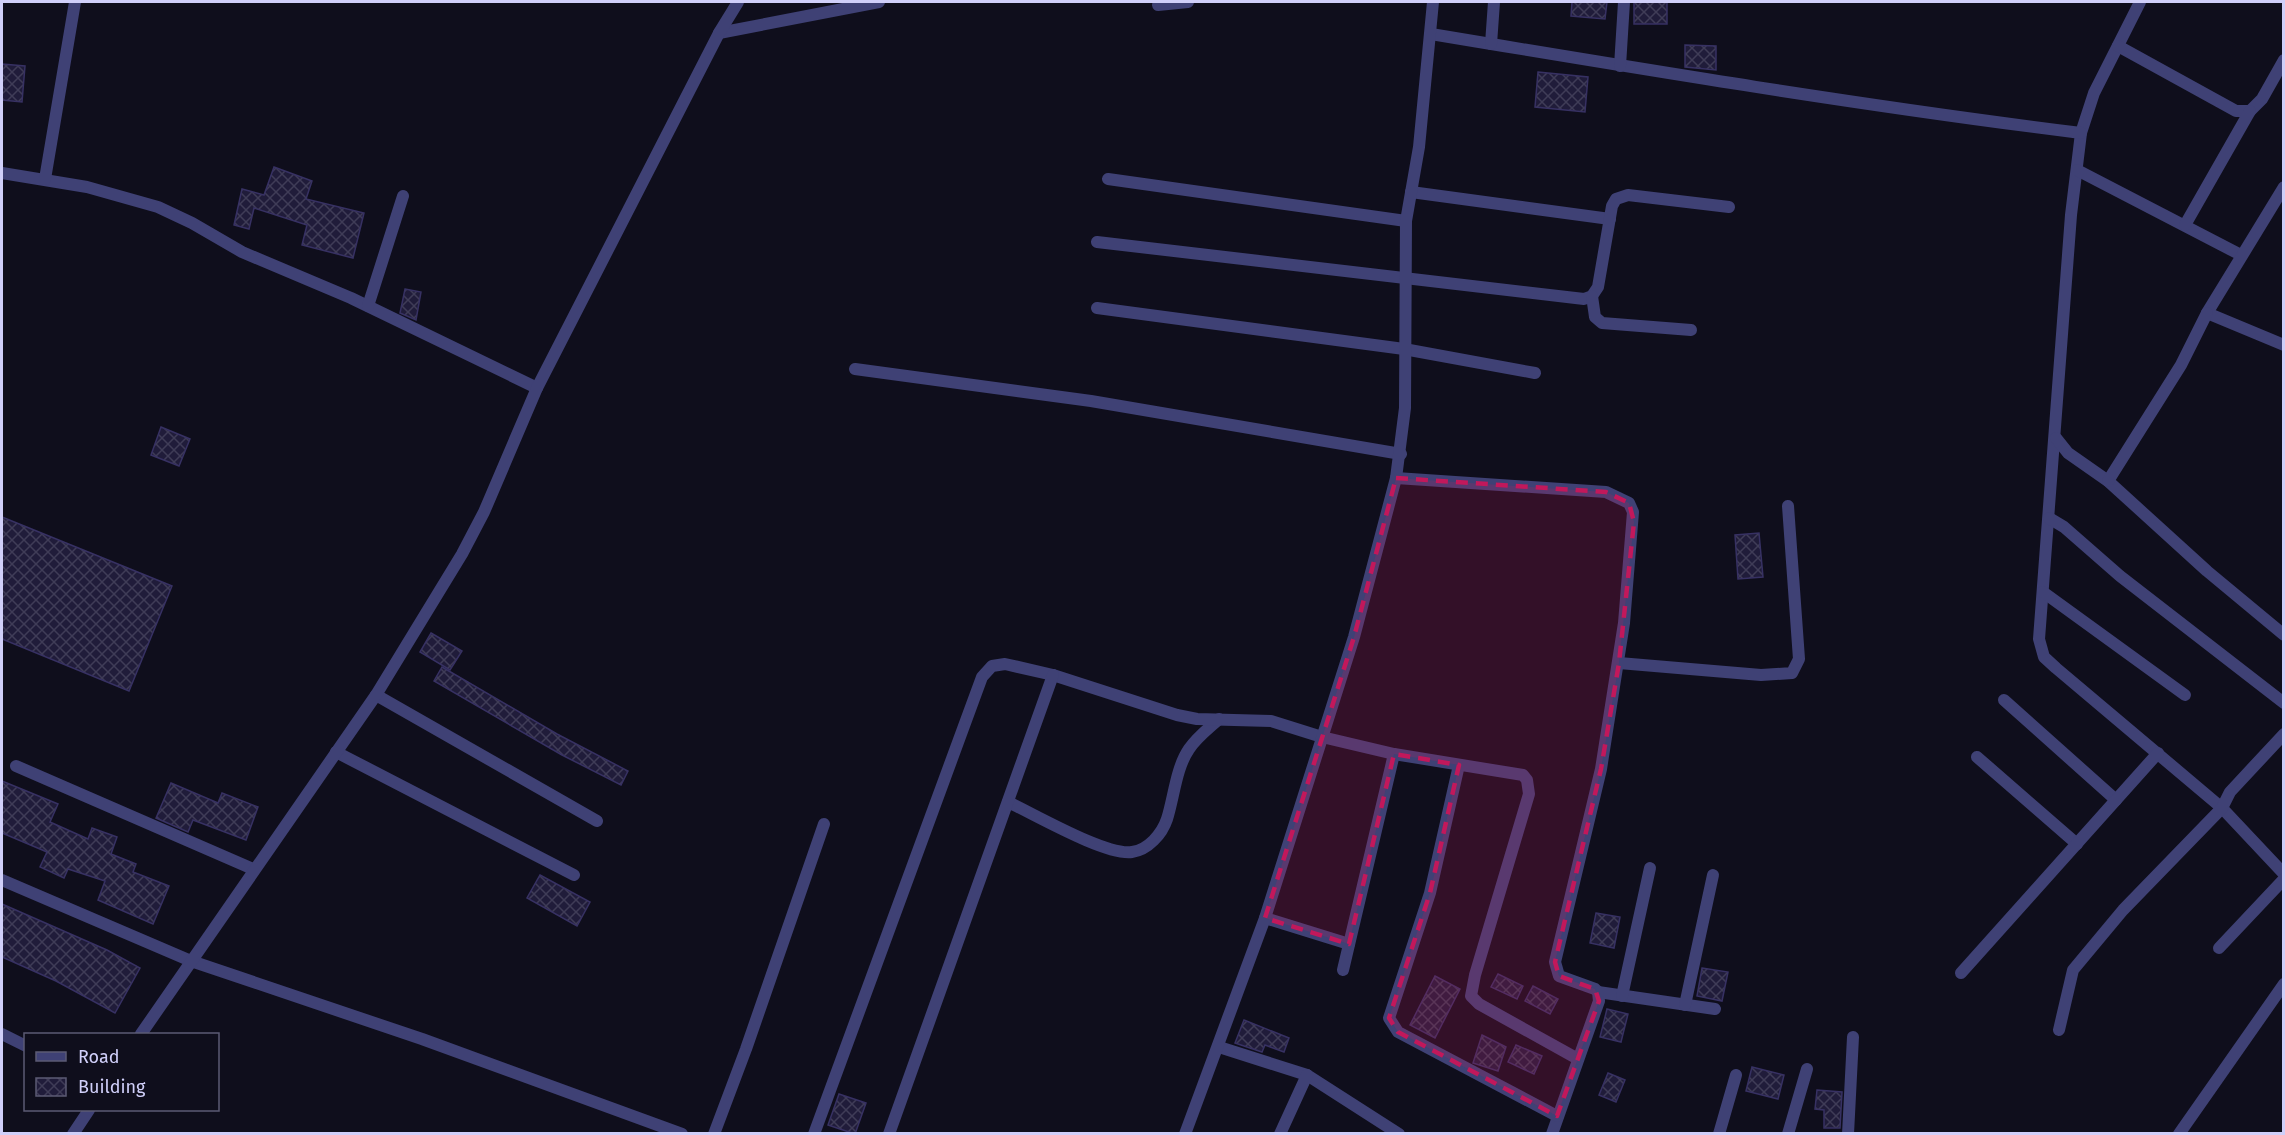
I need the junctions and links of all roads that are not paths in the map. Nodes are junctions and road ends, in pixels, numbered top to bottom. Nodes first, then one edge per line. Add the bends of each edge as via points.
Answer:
1 (75, 2) edge
2 (738, 2) edge
3 (879, 2) edge
4 (1188, 2) edge
5 (1433, 2) edge
6 (1494, 2) edge
7 (1624, 2) edge
8 (2140, 2) edge
9 (1158, 5) dead end
10 (719, 33) junction
11 (1431, 34) junction
12 (1491, 44) junction
13 (2118, 46) junction
14 (2283, 60) edge
15 (1620, 66) junction
16 (2250, 111) junction
17 (2081, 133) junction
18 (2077, 170) junction
19 (2, 173) edge
20 (45, 179) junction
21 (1108, 179) dead end
22 (2283, 187) edge
23 (1411, 192) junction
24 (403, 196) dead end
25 (1729, 207) dead end
26 (1610, 219) junction
27 (1406, 220) junction
28 (2185, 225) junction
29 (1097, 242) dead end
30 (2241, 255) junction
31 (1404, 279) junction
32 (1592, 296) junction
33 (368, 306) junction
34 (1097, 308) dead end
35 (2207, 313) junction
36 (1691, 330) dead end
37 (2283, 345) edge
38 (1404, 349) junction
39 (855, 369) dead end
40 (1535, 373) dead end
41 (537, 388) junction
42 (2056, 438) junction
43 (1401, 454) junction
44 (1396, 478) junction
45 (2108, 481) junction
46 (1788, 506) dead end
47 (2049, 518) junction
48 (2043, 592) junction
49 (2283, 635) edge
50 (1619, 663) junction
51 (1053, 675) junction
52 (376, 694) junction
53 (2184, 695) dead end
54 (2004, 700) dead end
55 (2283, 703) edge
56 (1219, 719) junction
57 (2283, 734) edge
58 (1322, 737) junction
59 (336, 752) junction
60 (2158, 753) junction
61 (1394, 754) junction
62 (1977, 757) dead end
63 (1459, 765) junction
64 (16, 766) dead end
65 (2116, 800) junction
66 (1008, 802) junction
67 (2223, 808) junction
68 (597, 821) dead end
69 (824, 824) dead end
70 (2077, 844) junction
71 (1650, 868) dead end
72 (253, 869) junction
73 (1713, 874) dead end
74 (574, 875) dead end
75 (2283, 877) edge
76 (2, 880) edge
77 (1264, 918) junction
78 (1349, 944) junction
79 (2219, 948) dead end
80 (191, 961) junction
81 (1342, 970) dead end
82 (1961, 973) dead end
83 (2283, 984) edge
84 (1598, 992) junction
85 (1622, 996) junction
86 (1685, 1005) junction
87 (1714, 1009) dead end
88 (2060, 1030) dead end
89 (142, 1033) edge
90 (2, 1034) edge
91 (1853, 1037) dead end
92 (24, 1045) edge
93 (1219, 1047) junction
94 (1578, 1059) junction
95 (1807, 1069) dead end
96 (1307, 1075) junction
97 (1736, 1075) dead end
98 (88, 1111) edge
99 (1557, 1116) junction
100 (73, 1134) edge
101 (682, 1134) edge
102 (714, 1134) edge
103 (814, 1134) edge
104 (889, 1134) edge
105 (1185, 1134) edge
106 (1280, 1134) edge
107 (1400, 1134) edge
108 (1552, 1134) edge
109 (1719, 1134) edge
110 (1788, 1134) edge
111 (1848, 1134) edge
112 (2179, 1134) edge

1 - 20 street
2 - 10 street
3 - 10 street
4 - 9 street
5 - 11 street
6 - 12 street
7 - 15 street
8 - 13 street
10 - 41 street
11 - 12 street
11 - 23 street
12 - 15 street
13 - 16 street via 2236,111
13 - 17 street via 2094,93
14 - 16 street via 2262,99
15 - 17 street
16 - 28 street
17 - 18 street
18 - 28 street
18 - 42 street
19 - 20 street
20 - 33 street via 158,207 242,252
21 - 27 street
22 - 30 street
23 - 26 street
23 - 27 street
24 - 33 street
25 - 26 street via 1628,195 1616,199
26 - 32 street via 1598,287
27 - 31 street
28 - 30 street
29 - 31 street
30 - 35 street
31 - 32 street via 1574,299
31 - 38 street
32 - 36 street via 1595,317 1602,323
33 - 41 street
34 - 38 street
35 - 37 street
35 - 45 street via 2181,365
38 - 40 street
38 - 43 street
39 - 43 street via 1091,401
41 - 52 street via 484,513
42 - 45 street via 2068,453
42 - 47 street
43 - 44 street
44 - 50 street via 1606,492 1629,503 1635,522
44 - 58 street via 1370,581
45 - 49 street
46 - 50 street via 1799,659 1792,673 1761,675
47 - 48 street
47 - 55 street via 2064,526 2120,576
48 - 53 street
48 - 60 street via 2039,639 2044,657
50 - 84 street via 1601,769 1555,962 1559,976
51 - 56 street via 1178,715
51 - 66 street
51 - 103 street via 999,664 988,668 982,677
52 - 59 street
52 - 68 street
54 - 65 street
56 - 58 street via 1271,721
56 - 66 street via 1188,750 1160,834 1142,849 1131,853 1103,847
57 - 67 street via 2230,792
58 - 61 street
58 - 77 street
59 - 72 street
59 - 74 street
60 - 65 street
60 - 67 street
61 - 63 street
61 - 78 street
62 - 70 street
63 - 94 street via 1515,772 1523,775 1528,787 1471,996
63 - 99 street via 1430,893 1389,1018 1398,1032
64 - 72 street
65 - 70 street
66 - 104 street
67 - 75 street
67 - 88 street via 2122,910 2073,970
69 - 102 street
70 - 82 street
71 - 85 street
72 - 80 street
73 - 86 street
75 - 79 street
76 - 80 street
77 - 78 street
77 - 93 street
78 - 81 street
80 - 89 street
80 - 101 street via 422,1039
83 - 112 street
84 - 85 street
84 - 94 street via 1597,1007
85 - 86 street
86 - 87 street
90 - 92 street
91 - 111 street
93 - 96 street
93 - 105 street
94 - 99 street
95 - 110 street
96 - 106 street
96 - 107 street
97 - 109 street
98 - 100 street
99 - 108 street

